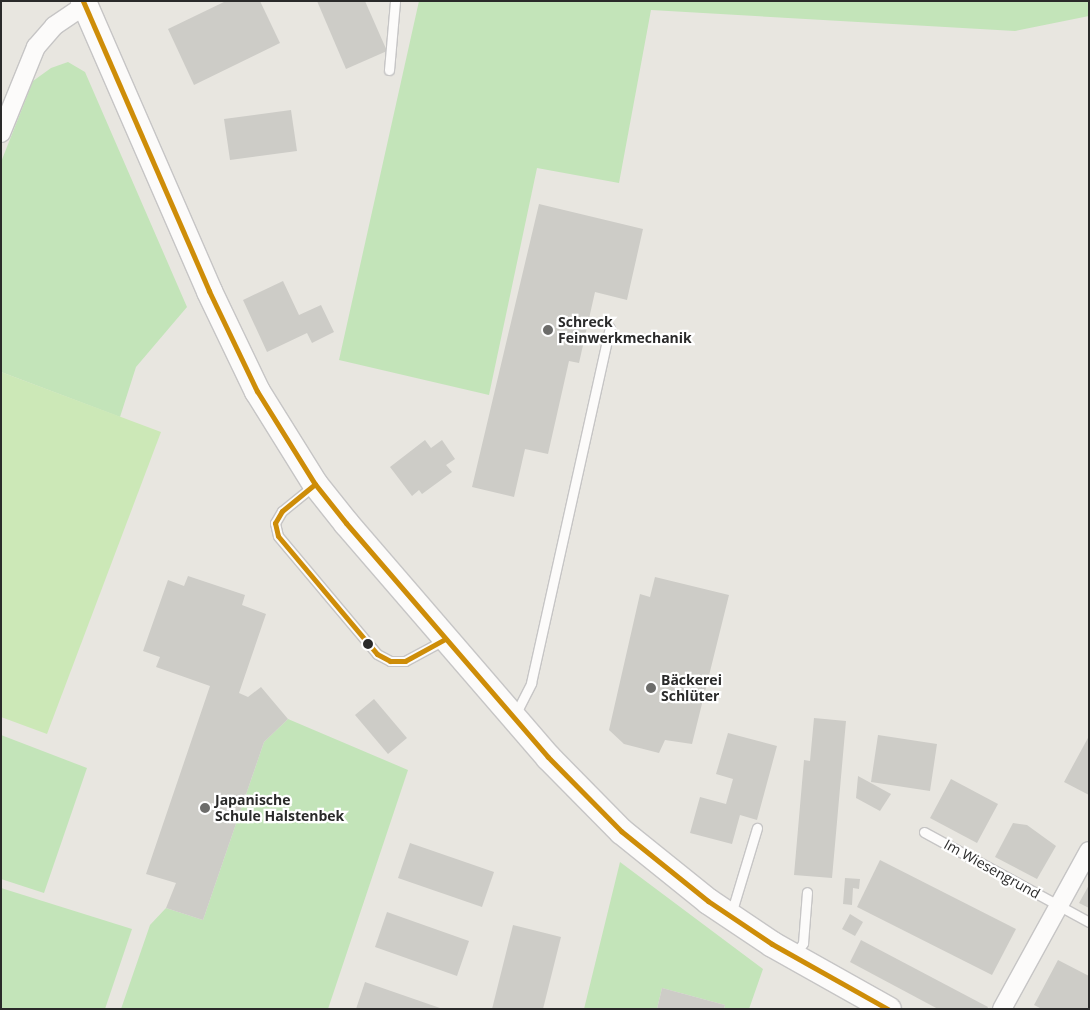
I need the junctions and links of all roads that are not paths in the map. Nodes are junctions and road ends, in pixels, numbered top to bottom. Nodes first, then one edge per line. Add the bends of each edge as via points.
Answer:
1 (395, 1) edge
2 (84, 3) edge
3 (389, 70) dead end
4 (1, 133) edge
5 (610, 328) dead end
6 (315, 484) junction
7 (446, 639) junction
8 (514, 717) junction
9 (757, 828) dead end
10 (924, 832) dead end
11 (1089, 851) edge
12 (807, 892) dead end
13 (1060, 906) junction
14 (730, 916) junction
15 (1089, 922) edge
16 (794, 956) junction
17 (888, 1009) edge
18 (1002, 1009) edge

1 - 3 lane
2 - 4 street via 54,26 36,47
2 - 6 main road via 232,342 257,391
5 - 8 lane via 531,684
6 - 7 main road
6 - 7 lane via 282,512 275,523 278,536 377,654 390,661 405,661
7 - 8 main road
8 - 14 main road via 621,832 658,864
9 - 14 lane via 737,902
10 - 13 lane, Im Wiesengrund
11 - 13 street
12 - 16 lane via 803,943
13 - 15 lane, Im Wiesengrund
13 - 18 street
14 - 16 main road
16 - 17 main road

